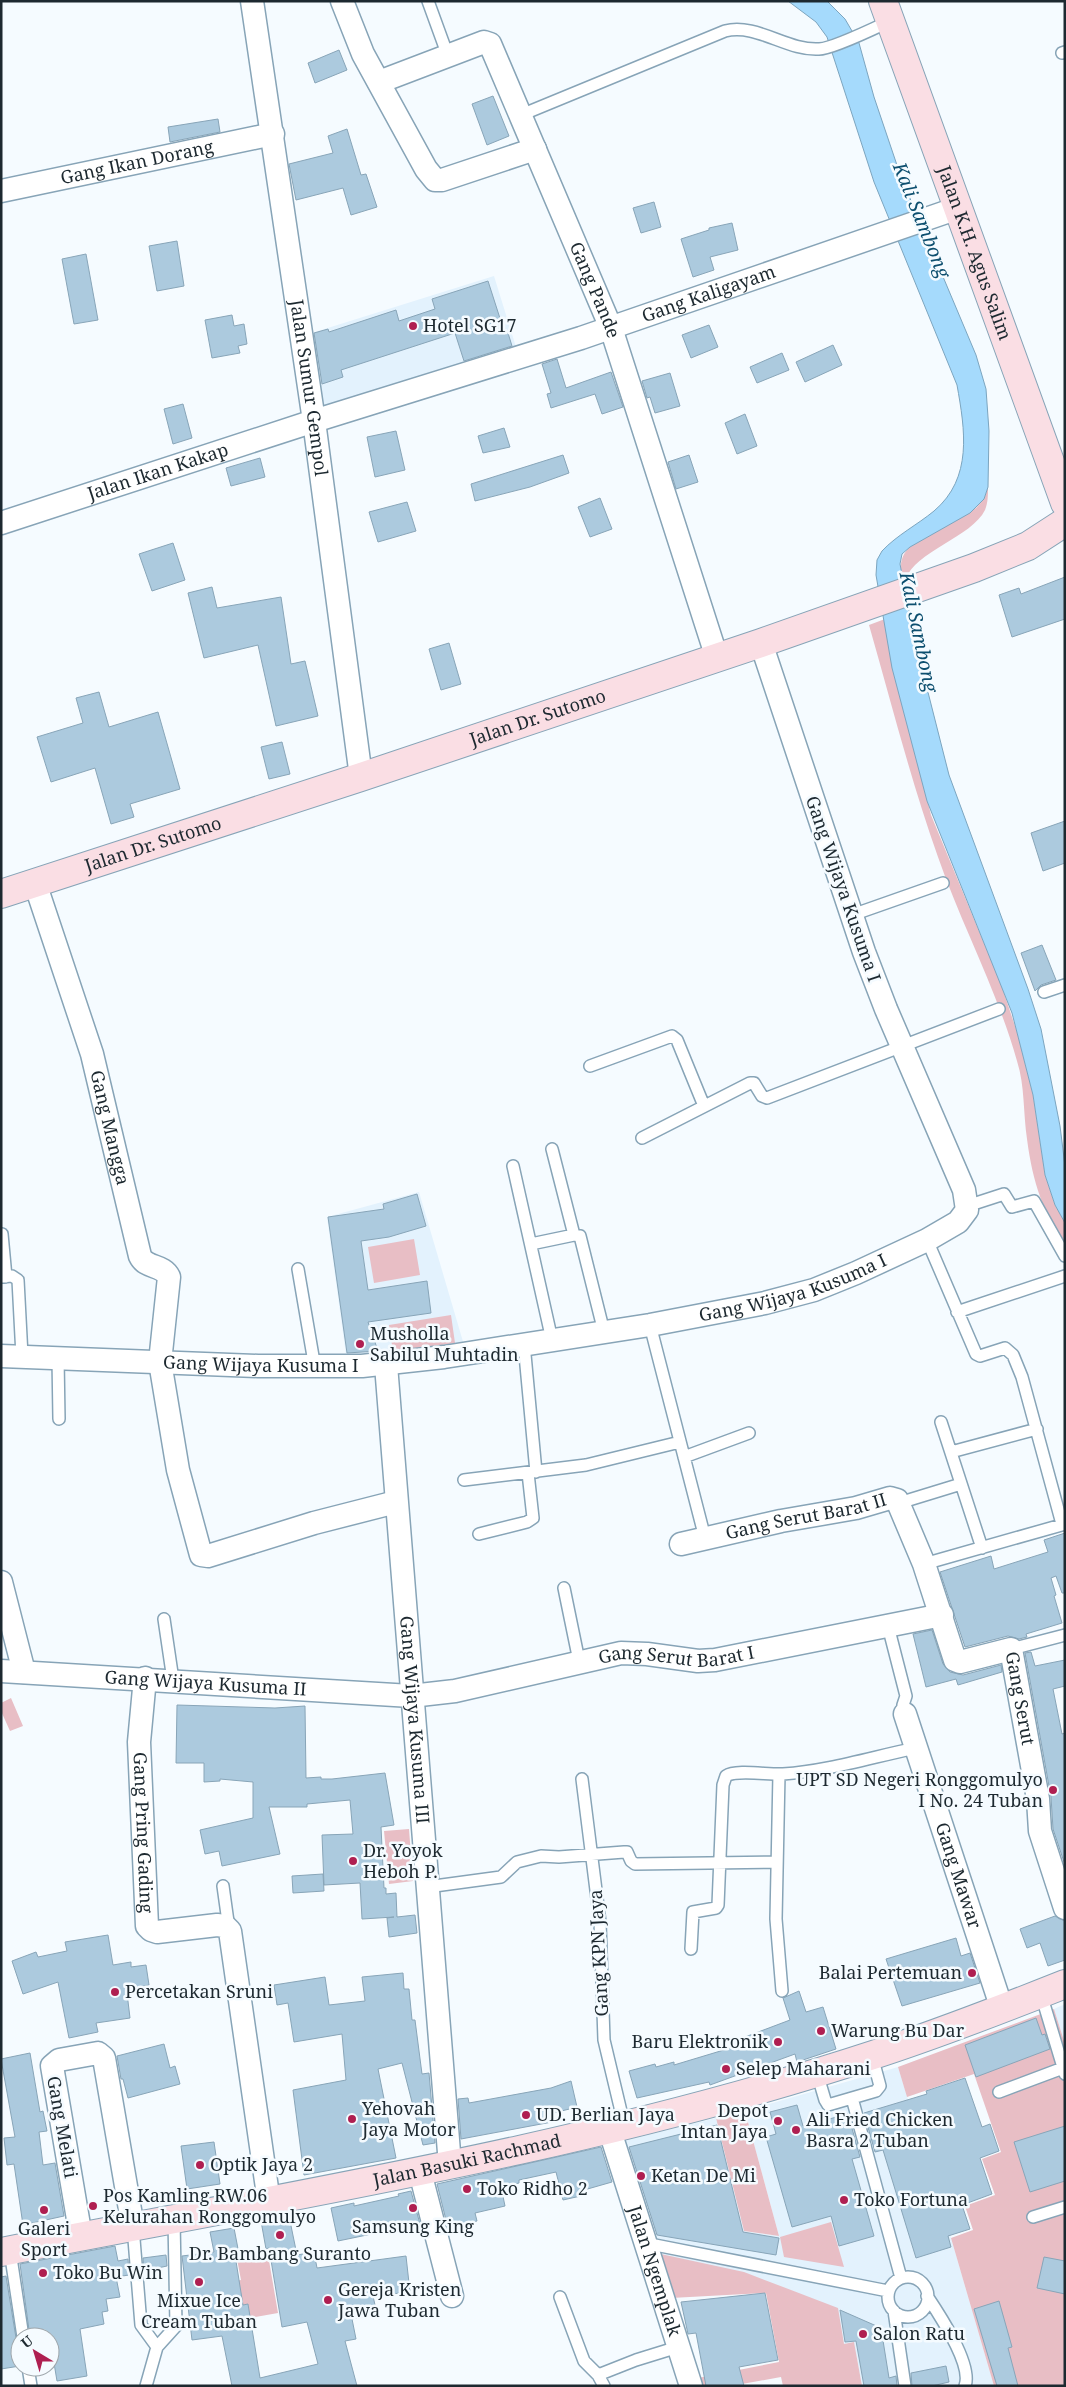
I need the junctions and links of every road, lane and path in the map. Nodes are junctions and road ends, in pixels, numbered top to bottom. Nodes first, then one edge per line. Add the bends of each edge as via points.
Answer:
1 (252, 1) edge
2 (342, 1) edge
3 (428, 1) edge
4 (887, 11) edge
5 (448, 56) junction
6 (378, 82) junction
7 (521, 116) junction
8 (273, 134) junction
9 (535, 149) junction
10 (1, 191) edge
11 (958, 208) junction
12 (611, 328) junction
13 (314, 421) junction
14 (1065, 503) edge
15 (1065, 522) edge
16 (1, 523) edge
17 (760, 643) junction
18 (717, 658) junction
19 (361, 777) junction
20 (34, 883) junction
21 (943, 883) dead end
22 (1, 894) edge
23 (852, 915) junction
24 (1065, 985) edge
25 (1044, 992) dead end
26 (999, 1009) dead end
27 (902, 1044) junction
28 (590, 1066) dead end
29 (704, 1106) junction
30 (642, 1138) dead end
31 (552, 1149) dead end
32 (513, 1166) dead end
33 (967, 1206) junction
34 (2, 1234) edge
35 (574, 1235) junction
36 (926, 1240) junction
37 (530, 1244) junction
38 (1065, 1256) edge
39 (298, 1269) dead end
40 (1065, 1276) edge
41 (4, 1277) edge
42 (958, 1312) junction
43 (650, 1325) junction
44 (604, 1332) junction
45 (552, 1340) junction
46 (524, 1344) junction
47 (12, 1356) edge
48 (58, 1358) junction
49 (160, 1362) junction
50 (386, 1365) junction
51 (315, 1368) junction
52 (59, 1419) dead end
53 (941, 1422) dead end
54 (1037, 1429) junction
55 (749, 1433) dead end
56 (680, 1442) junction
57 (951, 1452) junction
58 (684, 1457) junction
59 (532, 1473) junction
60 (464, 1480) dead end
61 (961, 1484) junction
62 (396, 1502) junction
63 (900, 1503) junction
64 (1063, 1524) edge
65 (479, 1534) dead end
66 (705, 1538) junction
67 (680, 1544) dead end
68 (982, 1548) junction
69 (924, 1564) junction
70 (1, 1582) edge
71 (564, 1588) dead end
72 (942, 1615) junction
73 (164, 1620) dead end
74 (888, 1626) junction
75 (1065, 1635) edge
76 (1012, 1649) junction
77 (579, 1661) junction
78 (1, 1671) edge
79 (24, 1672) junction
80 (145, 1678) junction
81 (173, 1680) junction
82 (411, 1696) junction
83 (905, 1714) joint
84 (916, 1748) junction
85 (779, 1774) junction
86 (582, 1779) dead end
87 (592, 1854) junction
88 (777, 1862) junction
89 (718, 1863) junction
90 (223, 1886) dead end
91 (427, 1887) junction
92 (1065, 1908) edge
93 (229, 1929) junction
94 (691, 1949) dead end
95 (1053, 1989) edge
96 (782, 1991) dead end
97 (1002, 2010) junction
98 (872, 2056) junction
99 (1064, 2071) edge
100 (817, 2073) junction
101 (999, 2092) dead end
102 (852, 2098) junction
103 (617, 2126) junction
104 (450, 2165) junction
105 (420, 2172) junction
106 (269, 2202) junction
107 (1065, 2207) edge
108 (1033, 2217) dead end
109 (174, 2220) junction
110 (134, 2227) junction
111 (81, 2237) junction
112 (644, 2243) junction
113 (6, 2252) edge
114 (901, 2278) junction
115 (888, 2292) junction
116 (452, 2296) dead end
117 (927, 2296) junction
118 (560, 2297) dead end
119 (894, 2311) junction
120 (22, 2327) edge
121 (157, 2347) junction
122 (678, 2347) junction
123 (598, 2375) junction
124 (146, 2386) edge
125 (604, 2386) edge
126 (691, 2386) edge
127 (905, 2386) edge
128 (965, 2386) edge

1 - 8 street, Jalan Sumur Gempol
2 - 6 street via 356,39
3 - 5 lane
4 - 7 lane via 861,34 825,48 809,48 745,31 728,30
4 - 11 main road, Jalan K.H. Agus Salim
5 - 6 street, Gang Pande
5 - 7 street, Gang Pande via 489,43
6 - 9 street via 435,180
7 - 9 street, Gang Pande
8 - 10 street, Gang Ikan Dorang
8 - 13 street, Jalan Sumur Gempol
9 - 12 street, Gang Pande
11 - 12 street, Gang Kaligayam
11 - 14 main road, Jalan K.H. Agus Salim
12 - 13 street, Gang Kaligayam
12 - 18 street, Gang Pande
13 - 16 street, Jalan Ikan Kakap
13 - 19 street, Jalan Sumur Gempol
15 - 17 main road, Jalan Dr. Sutomo via 1017,551
17 - 18 main road, Jalan Dr. Sutomo
17 - 23 street, Gang Wijaya Kusuma I
18 - 19 main road, Jalan Dr. Sutomo
19 - 20 main road, Jalan Dr. Sutomo
20 - 22 main road, Jalan Dr. Sutomo
20 - 49 street, Gang Mangga via 92,1054 140,1258 164,1270 169,1277
21 - 23 lane
23 - 27 street, Gang Wijaya Kusuma I via 886,1010
24 - 25 lane
26 - 27 lane
27 - 29 lane via 767,1098 753,1082
27 - 33 street, Gang Wijaya Kusuma I via 964,1190
28 - 29 lane via 672,1036
29 - 30 lane
31 - 35 lane
32 - 37 lane
33 - 36 street, Gang Wijaya Kusuma I via 962,1218
33 - 38 lane via 1004,1194 1012,1207 1034,1202
34 - 41 lane
35 - 37 lane
35 - 44 lane via 580,1236 583,1242
36 - 42 lane
36 - 43 street, Gang Wijaya Kusuma I via 856,1274 814,1290 724,1312
37 - 45 lane
39 - 51 lane
40 - 42 lane
41 - 47 lane via 12,1276 18,1280
42 - 54 lane via 977,1356 1005,1348 1012,1352
43 - 44 street, Gang Wijaya Kusuma I
43 - 56 lane
44 - 45 street, Gang Wijaya Kusuma I
45 - 46 street, Gang Wijaya Kusuma I
46 - 50 street, Gang Wijaya Kusuma I
46 - 59 lane
47 - 48 street, Gang Wijaya Kusuma I
48 - 49 street, Gang Wijaya Kusuma I
48 - 52 lane
49 - 51 street, Gang Wijaya Kusuma I
49 - 62 street via 178,1470 203,1556
50 - 51 street, Gang Wijaya Kusuma I
50 - 62 street, Gang Wijaya Kusuma III
53 - 57 lane
54 - 57 lane
54 - 64 lane
55 - 58 lane
56 - 58 lane
56 - 59 lane via 608,1461
57 - 61 lane
58 - 66 lane
59 - 60 lane
59 - 65 lane via 533,1518
61 - 63 lane
61 - 68 lane
62 - 82 street, Gang Wijaya Kusuma III
63 - 66 street, Gang Serut Barat II via 890,1498
63 - 69 street, Gang Serut Barat II
64 - 68 lane
66 - 67 street, Gang Serut Barat II
68 - 69 lane
69 - 72 street, Gang Serut Barat II
70 - 79 street
71 - 77 lane
72 - 74 street, Gang Serut Barat I
72 - 76 street, Gang Serut via 956,1661
73 - 81 lane
74 - 77 street, Gang Serut Barat I via 715,1660 630,1653
74 - 83 lane via 906,1696
75 - 76 lane
76 - 92 street, Gang Serut via 1038,1799 1040,1831
77 - 82 street, Gang Serut Barat I via 455,1691
78 - 79 street, Gang Wijaya Kusuma II
79 - 80 street, Gang Wijaya Kusuma II
80 - 81 street, Gang Wijaya Kusuma II
80 - 93 street, Gang Pring Gading via 139,1742 147,1926 157,1932 217,1925
81 - 82 street, Gang Wijaya Kusuma II
82 - 91 street, Gang Wijaya Kusuma III
83 - 84 street, Gang Mawar
84 - 85 lane via 819,1769
84 - 97 street, Gang Mawar
85 - 88 lane
85 - 89 lane via 732,1773 724,1778
86 - 87 lane, Gang KPN Jaya
87 - 89 lane via 626,1852 636,1864
87 - 91 lane via 541,1856 517,1862 501,1877
87 - 103 lane, Gang KPN Jaya via 600,1922 604,2040
88 - 89 lane
88 - 96 lane via 778,1955
89 - 94 lane via 718,1905 693,1912
90 - 93 lane
91 - 104 street, Gang Wijaya Kusuma III
93 - 106 street via 233,1938
95 - 97 main road, Jalan Basuki Rachmad
95 - 99 lane
97 - 98 main road, Jalan Basuki Rachmad
98 - 100 main road, Jalan Basuki Rachmad
98 - 102 lane via 880,2088
99 - 101 lane
100 - 102 lane via 827,2104
100 - 103 main road, Jalan Basuki Rachmad
102 - 114 lane
103 - 104 main road, Jalan Basuki Rachmad
103 - 112 street, Jalan Ngemplak
104 - 105 main road, Jalan Basuki Rachmad
105 - 106 main road, Jalan Basuki Rachmad
105 - 116 street
106 - 109 main road, Jalan Basuki Rachmad
107 - 108 lane
109 - 110 main road, Jalan Basuki Rachmad
109 - 121 lane via 176,2326
110 - 111 main road, Jalan Basuki Rachmad
110 - 111 street, Gang Melati via 104,2058 98,2053 59,2060 52,2064
110 - 121 lane via 140,2325
111 - 113 main road, Jalan Basuki Rachmad
112 - 115 lane
112 - 122 street, Jalan Ngemplak
113 - 120 lane
114 - 115 lane via 891,2285
114 - 117 lane via 921,2282
115 - 119 lane via 889,2304
117 - 119 lane via 925,2307 915,2316 903,2317
117 - 128 lane via 953,2336 966,2378
118 - 123 lane via 584,2361
119 - 127 lane
121 - 124 lane
122 - 123 lane
122 - 126 street, Jalan Ngemplak
123 - 125 lane

